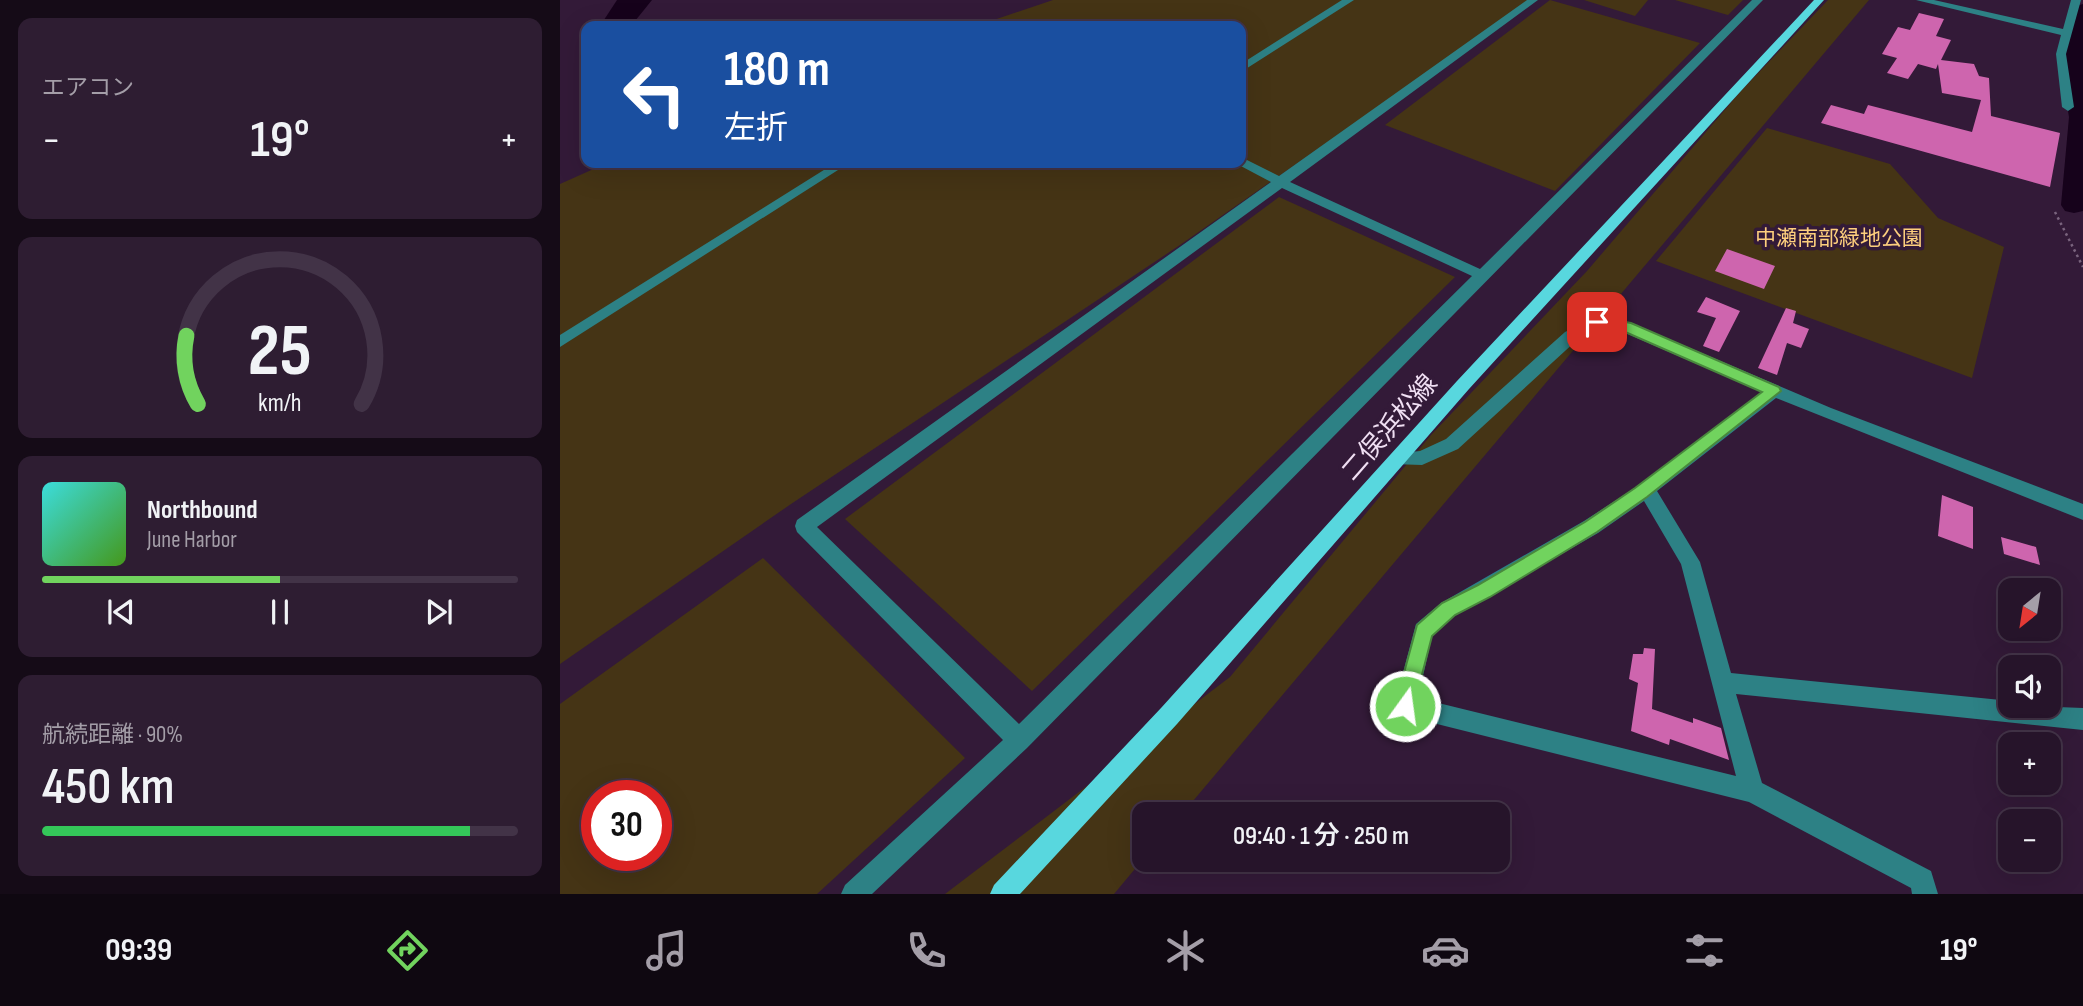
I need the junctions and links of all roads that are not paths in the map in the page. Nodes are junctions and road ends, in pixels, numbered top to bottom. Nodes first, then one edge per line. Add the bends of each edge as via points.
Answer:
1 (1349, 0) edge
2 (1533, 0) edge
3 (1758, 0) edge
4 (1819, 0) edge
5 (1921, 0) edge
6 (2076, 0) edge
7 (2067, 33) junction
8 (2081, 37) edge
9 (1246, 66) edge
10 (2068, 107) dead end
11 (1246, 164) edge
12 (835, 168) edge
13 (1280, 182) junction
14 (1484, 276) junction
15 (560, 342) edge
16 (1774, 391) junction
17 (1398, 459) junction
18 (1646, 488) junction
19 (2083, 512) edge
20 (1723, 682) junction
21 (2083, 719) edge
22 (1019, 740) junction
23 (1752, 791) junction
24 (854, 894) edge
25 (1003, 894) edge
26 (1925, 894) edge

1 - 9 street
2 - 13 street
3 - 14 street
4 - 17 main road, 二俣浜松線
5 - 7 street
6 - 7 street
7 - 8 street
7 - 10 street via 2061,54
11 - 13 street
12 - 15 street
13 - 14 street
13 - 22 street via 804,526
14 - 22 street
16 - 17 street via 1626,327 1597,322 1584,326 1452,444 1422,457
16 - 18 street
16 - 19 street
17 - 25 main road, 二俣浜松線
18 - 20 street via 1690,562
18 - 23 street via 1591,527 1448,609 1423,631 1405,706
20 - 21 street
20 - 23 street
22 - 24 street
23 - 26 street via 1922,880

